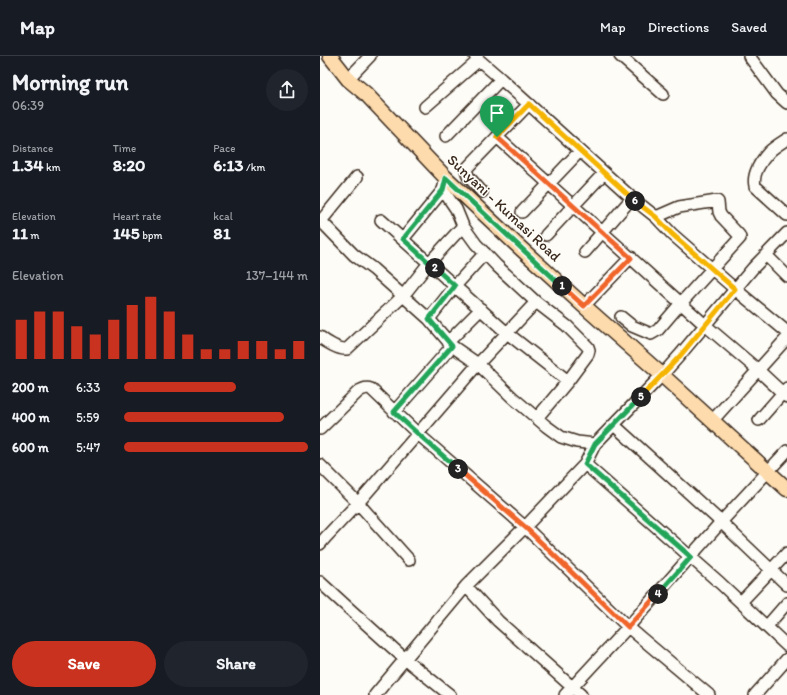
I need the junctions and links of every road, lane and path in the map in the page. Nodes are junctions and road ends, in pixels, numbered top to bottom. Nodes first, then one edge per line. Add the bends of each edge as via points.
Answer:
1 (330, 56) edge
2 (370, 56) edge
3 (620, 56) edge
4 (749, 56) edge
5 (477, 58) edge
6 (348, 79) junction
7 (502, 79) junction
8 (663, 94) dead end
9 (787, 103) edge
10 (529, 104) junction
11 (425, 107) dead end
12 (446, 136) dead end
13 (497, 137) junction
14 (787, 139) edge
15 (580, 151) junction
16 (604, 173) junction
17 (357, 177) dead end
18 (549, 183) junction
19 (445, 184) junction
20 (482, 192) dead end
21 (632, 198) junction
22 (574, 206) junction
23 (522, 212) dead end
24 (787, 215) edge
25 (656, 217) junction
26 (321, 220) edge
27 (381, 220) dead end
28 (464, 226) junction
29 (602, 232) junction
30 (787, 233) edge
31 (546, 235) dead end
32 (403, 239) junction
33 (585, 252) dead end
34 (485, 253) junction
35 (766, 255) junction
36 (631, 258) junction
37 (429, 263) junction
38 (712, 269) junction
39 (787, 276) edge
40 (455, 286) junction
41 (735, 289) junction
42 (403, 296) junction
43 (536, 302) junction
44 (681, 303) junction
45 (584, 306) junction
46 (482, 309) junction
47 (621, 317) dead end
48 (429, 319) junction
49 (705, 325) junction
50 (787, 332) edge
51 (507, 333) junction
52 (320, 337) edge
53 (787, 338) edge
54 (450, 344) junction
55 (478, 364) junction
56 (758, 370) junction
57 (662, 375) junction
58 (568, 381) junction
59 (786, 392) edge
60 (394, 412) junction
61 (537, 418) junction
62 (759, 420) dead end
63 (712, 421) junction
64 (614, 425) junction
65 (320, 429) edge
66 (417, 433) junction
67 (595, 444) junction
68 (787, 451) edge
69 (585, 464) junction
70 (320, 465) edge
71 (768, 471) junction
72 (787, 488) edge
73 (358, 503) junction
74 (721, 522) junction
75 (525, 527) junction
76 (320, 544) edge
77 (787, 553) edge
78 (691, 557) junction
79 (409, 560) dead end
80 (771, 570) junction
81 (320, 582) edge
82 (787, 585) edge
83 (466, 586) junction
84 (741, 602) junction
85 (787, 603) edge
86 (767, 626) junction
87 (628, 627) junction
88 (787, 646) edge
89 (406, 659) junction
90 (787, 659) edge
91 (569, 691) edge
92 (375, 695) edge
93 (450, 695) edge
94 (581, 695) edge
95 (709, 695) edge
96 (755, 695) edge

1 - 6 main road, Sunyani - Kumasi Road
2 - 6 street
3 - 8 street
4 - 9 street via 777,94
5 - 7 street
5 - 11 street
6 - 19 main road, Sunyani - Kumasi Road via 366,94
7 - 10 street
7 - 12 street
10 - 13 street
10 - 15 street
13 - 18 street
13 - 20 street via 466,170
14 - 24 street via 770,151 758,166 754,181 755,186
15 - 16 street
15 - 18 street
16 - 21 street
16 - 22 street
17 - 26 street
18 - 22 street
18 - 23 street
19 - 28 street
19 - 32 street
19 - 45 main road, Sunyani - Kumasi Road
21 - 25 street
21 - 29 street
22 - 29 street
22 - 31 street
25 - 38 street
25 - 38 street via 679,207 718,202 721,216 740,238
26 - 42 street via 354,255 373,268
27 - 32 street
28 - 34 street
28 - 37 street
29 - 33 street
29 - 36 street
30 - 35 street
32 - 37 street
34 - 40 street
34 - 43 street
35 - 39 street
35 - 41 street
36 - 44 street
36 - 45 street
37 - 40 street
37 - 42 street
38 - 41 street
38 - 44 street
40 - 46 street
40 - 48 street
41 - 49 street
41 - 50 street
42 - 48 street
42 - 52 street via 347,349 340,349
43 - 51 street
43 - 58 street via 567,326 588,347 588,354
44 - 47 street via 658,330 651,334 632,326
44 - 49 street
45 - 57 main road, Sunyani - Kumasi Road
46 - 51 street
46 - 54 street
48 - 54 street
49 - 56 street
49 - 57 street
51 - 55 street
51 - 58 street
53 - 56 street
54 - 55 street
54 - 60 street
55 - 61 street
55 - 66 street
56 - 59 street
56 - 63 street
57 - 63 main road, Sunyani - Kumasi Road
57 - 64 street
58 - 61 street
59 - 62 street
60 - 65 street via 371,389 365,388
60 - 66 street
61 - 67 street via 561,437
63 - 71 main road, Sunyani - Kumasi Road
64 - 67 street
64 - 74 street
66 - 73 street
66 - 75 street
67 - 69 street
68 - 71 street
69 - 75 street
69 - 78 street
70 - 73 street
71 - 72 main road, Sunyani - Kumasi Road
71 - 74 street
73 - 76 street
73 - 79 street
74 - 78 street
74 - 80 street
75 - 83 street
75 - 87 street
77 - 80 street
78 - 84 street
78 - 87 street
80 - 82 street
80 - 84 street
81 - 89 street
83 - 89 street
83 - 91 street
84 - 86 street
85 - 86 street
86 - 88 street
87 - 91 street
87 - 95 street
89 - 92 street
89 - 93 street
90 - 96 street
91 - 94 street

